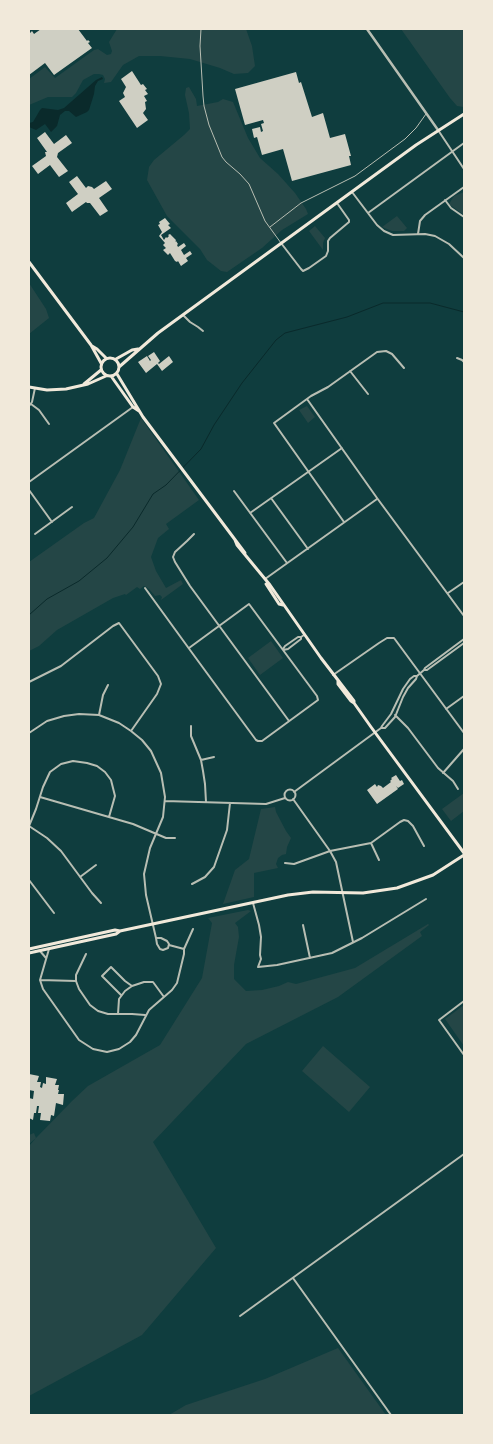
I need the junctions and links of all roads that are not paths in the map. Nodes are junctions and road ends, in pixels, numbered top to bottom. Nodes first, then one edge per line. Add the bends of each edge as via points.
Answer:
1 (201, 29) edge
2 (367, 29) edge
3 (426, 113) junction
4 (464, 114) edge
5 (438, 130) junction
6 (464, 142) edge
7 (452, 150) junction
8 (464, 169) edge
9 (464, 186) edge
10 (352, 192) junction
11 (445, 200) junction
12 (337, 203) junction
13 (368, 213) junction
14 (464, 217) edge
15 (269, 227) junction
16 (418, 234) junction
17 (281, 243) junction
18 (464, 258) edge
19 (29, 262) edge
20 (183, 315) junction
21 (202, 331) dead end
22 (91, 345) junction
23 (138, 349) junction
24 (106, 358) junction
25 (457, 358) dead end
26 (116, 359) junction
27 (464, 362) edge
28 (101, 363) junction
29 (119, 367) junction
30 (404, 368) dead end
31 (101, 370) junction
32 (350, 371) junction
33 (117, 374) junction
34 (106, 376) junction
35 (111, 376) junction
36 (84, 384) junction
37 (29, 387) edge
38 (35, 388) junction
39 (368, 394) dead end
40 (307, 399) junction
41 (30, 405) edge
42 (133, 407) junction
43 (139, 411) junction
44 (49, 424) dead end
45 (342, 448) junction
46 (309, 471) junction
47 (29, 482) edge
48 (29, 490) edge
49 (234, 491) dead end
50 (272, 498) junction
51 (377, 498) junction
52 (72, 507) dead end
53 (250, 513) junction
54 (52, 522) junction
55 (344, 522) junction
56 (35, 534) dead end
57 (194, 534) dead end
58 (308, 549) junction
59 (288, 563) junction
60 (265, 581) junction
61 (464, 582) edge
62 (144, 588) dead end
63 (448, 593) junction
64 (464, 616) edge
65 (219, 626) junction
66 (302, 636) junction
67 (464, 639) edge
68 (464, 643) edge
69 (189, 648) junction
70 (283, 650) junction
71 (424, 670) junction
72 (421, 673) junction
73 (333, 675) junction
74 (417, 676) junction
75 (29, 682) edge
76 (108, 686) dead end
77 (464, 696) edge
78 (446, 709) junction
79 (99, 715) junction
80 (395, 715) junction
81 (288, 721) junction
82 (191, 726) dead end
83 (381, 728) junction
84 (131, 730) junction
85 (29, 732) edge
86 (375, 733) junction
87 (464, 733) edge
88 (464, 749) edge
89 (214, 757) dead end
90 (200, 760) junction
91 (443, 773) junction
92 (458, 789) dead end
93 (294, 792) junction
94 (40, 797) junction
95 (285, 798) junction
96 (293, 799) junction
97 (165, 801) junction
98 (206, 802) junction
99 (230, 803) junction
100 (109, 817) junction
101 (29, 826) edge
102 (156, 834) junction
103 (175, 838) dead end
104 (371, 843) junction
105 (424, 846) dead end
106 (330, 851) junction
107 (464, 854) edge
108 (379, 860) dead end
109 (285, 863) dead end
110 (96, 865) dead end
111 (80, 877) junction
112 (29, 880) edge
113 (192, 884) dead end
114 (343, 893) junction
115 (426, 899) dead end
116 (253, 902) junction
117 (101, 903) dead end
118 (54, 913) dead end
119 (153, 924) junction
120 (303, 925) dead end
121 (194, 929) dead end
122 (120, 931) junction
123 (156, 938) junction
124 (353, 942) junction
125 (169, 946) junction
126 (29, 949) edge
127 (49, 949) junction
128 (184, 949) junction
129 (40, 951) junction
130 (29, 953) edge
131 (86, 954) dead end
132 (46, 958) junction
133 (310, 958) junction
134 (40, 980) junction
135 (76, 981) junction
136 (132, 986) junction
137 (121, 995) junction
138 (164, 997) junction
139 (464, 1001) edge
140 (118, 1014) junction
141 (146, 1016) junction
142 (464, 1055) edge
143 (464, 1154) edge
144 (293, 1278) junction
145 (240, 1316) dead end
146 (391, 1415) edge

1 - 15 lane via 203,96 209,125 222,157 249,184
2 - 3 street
3 - 5 street
3 - 15 lane via 416,128 397,145 348,180 301,203
4 - 5 main road
5 - 7 street
5 - 10 main road
6 - 7 street
7 - 8 street
7 - 13 street
9 - 11 street
10 - 12 main road
10 - 13 street
11 - 14 street
11 - 16 street via 422,218
12 - 17 main road
12 - 17 street via 349,222 330,238 326,256 303,270
13 - 16 street via 379,228 387,233
15 - 17 lane
16 - 18 street via 441,239
17 - 20 main road
19 - 22 main road
20 - 21 street
20 - 23 main road
22 - 24 main road
22 - 28 main road
23 - 26 main road
23 - 29 main road
24 - 26 main road
24 - 28 main road
25 - 27 street
26 - 29 main road
28 - 31 main road
29 - 33 main road
30 - 32 street via 392,354 381,350
31 - 34 main road
31 - 36 main road
32 - 39 street
32 - 40 street
33 - 35 main road
33 - 43 main road
34 - 35 main road
34 - 36 main road
35 - 42 main road
36 - 38 main road via 61,390
37 - 38 main road
38 - 41 street
40 - 45 street
40 - 46 street via 274,423
41 - 44 street via 39,410
42 - 43 main road
42 - 47 street
43 - 60 main road
45 - 46 street
45 - 51 street
46 - 50 street
46 - 55 street
48 - 54 street
49 - 53 street
50 - 53 street
50 - 58 street
51 - 55 street
51 - 63 street
52 - 54 street
53 - 59 street
54 - 56 street
55 - 58 street
57 - 65 street via 176,550 174,559
58 - 59 street
59 - 60 street
60 - 66 main road
61 - 63 street
62 - 69 street
63 - 64 street
65 - 69 street
65 - 70 street via 249,604
65 - 81 street
66 - 70 street via 285,646
66 - 73 main road
67 - 71 street
68 - 71 street
69 - 81 street via 256,740 259,742
70 - 81 street via 318,700
71 - 72 street
72 - 73 street via 396,640 390,638
72 - 74 street
72 - 78 street
73 - 86 main road
74 - 80 street
74 - 83 street via 414,676 403,689
75 - 84 street via 61,666 119,623 158,676 161,684 157,694
76 - 79 street via 103,695
77 - 78 street
78 - 87 street
79 - 84 street
79 - 85 street via 64,716 47,721
80 - 83 street via 385,728
80 - 91 street
82 - 90 street via 190,734
83 - 86 street
84 - 97 street via 146,745 156,761
86 - 93 street
86 - 107 main road
88 - 91 street
89 - 90 street
90 - 98 street
91 - 92 street
93 - 95 street via 288,790
93 - 96 street
94 - 100 street
94 - 100 street via 46,779 57,766 73,761 87,763 103,770 113,782 115,799
94 - 101 street
95 - 96 street via 289,801
95 - 99 street via 266,804
96 - 106 street
97 - 98 street
97 - 102 street
98 - 99 street
99 - 113 street via 226,830 214,867 205,877
100 - 102 street
101 - 111 street via 55,845
102 - 103 street
102 - 119 street via 146,859 144,876
104 - 105 street via 405,820 413,826
104 - 106 street
104 - 108 street
106 - 109 street via 294,864
106 - 114 street via 336,862
107 - 114 main road via 433,875 403,886 378,891
110 - 111 street
111 - 117 street
112 - 118 street
114 - 116 main road via 301,893
114 - 124 street
115 - 124 street
116 - 119 main road
116 - 133 street via 261,938 261,959 258,967
119 - 122 main road
119 - 123 street
120 - 133 street
121 - 128 street
122 - 126 main road
122 - 127 main road
123 - 125 street via 165,940
123 - 125 street via 160,949 165,950
124 - 133 street via 332,953
125 - 128 street
127 - 129 main road
127 - 132 street
128 - 138 street via 177,983
129 - 130 main road
129 - 132 street
131 - 135 street via 76,975
132 - 134 street
134 - 135 street
134 - 141 street via 47,997 79,1040 96,1050 111,1052 123,1047 136,1035
135 - 140 street via 86,1001 93,1008 108,1014
136 - 137 street
136 - 137 street via 111,967 102,976
136 - 138 street via 153,982
137 - 140 street
138 - 141 street
139 - 142 street via 439,1020
140 - 141 street
143 - 144 street
144 - 145 street
144 - 146 street

